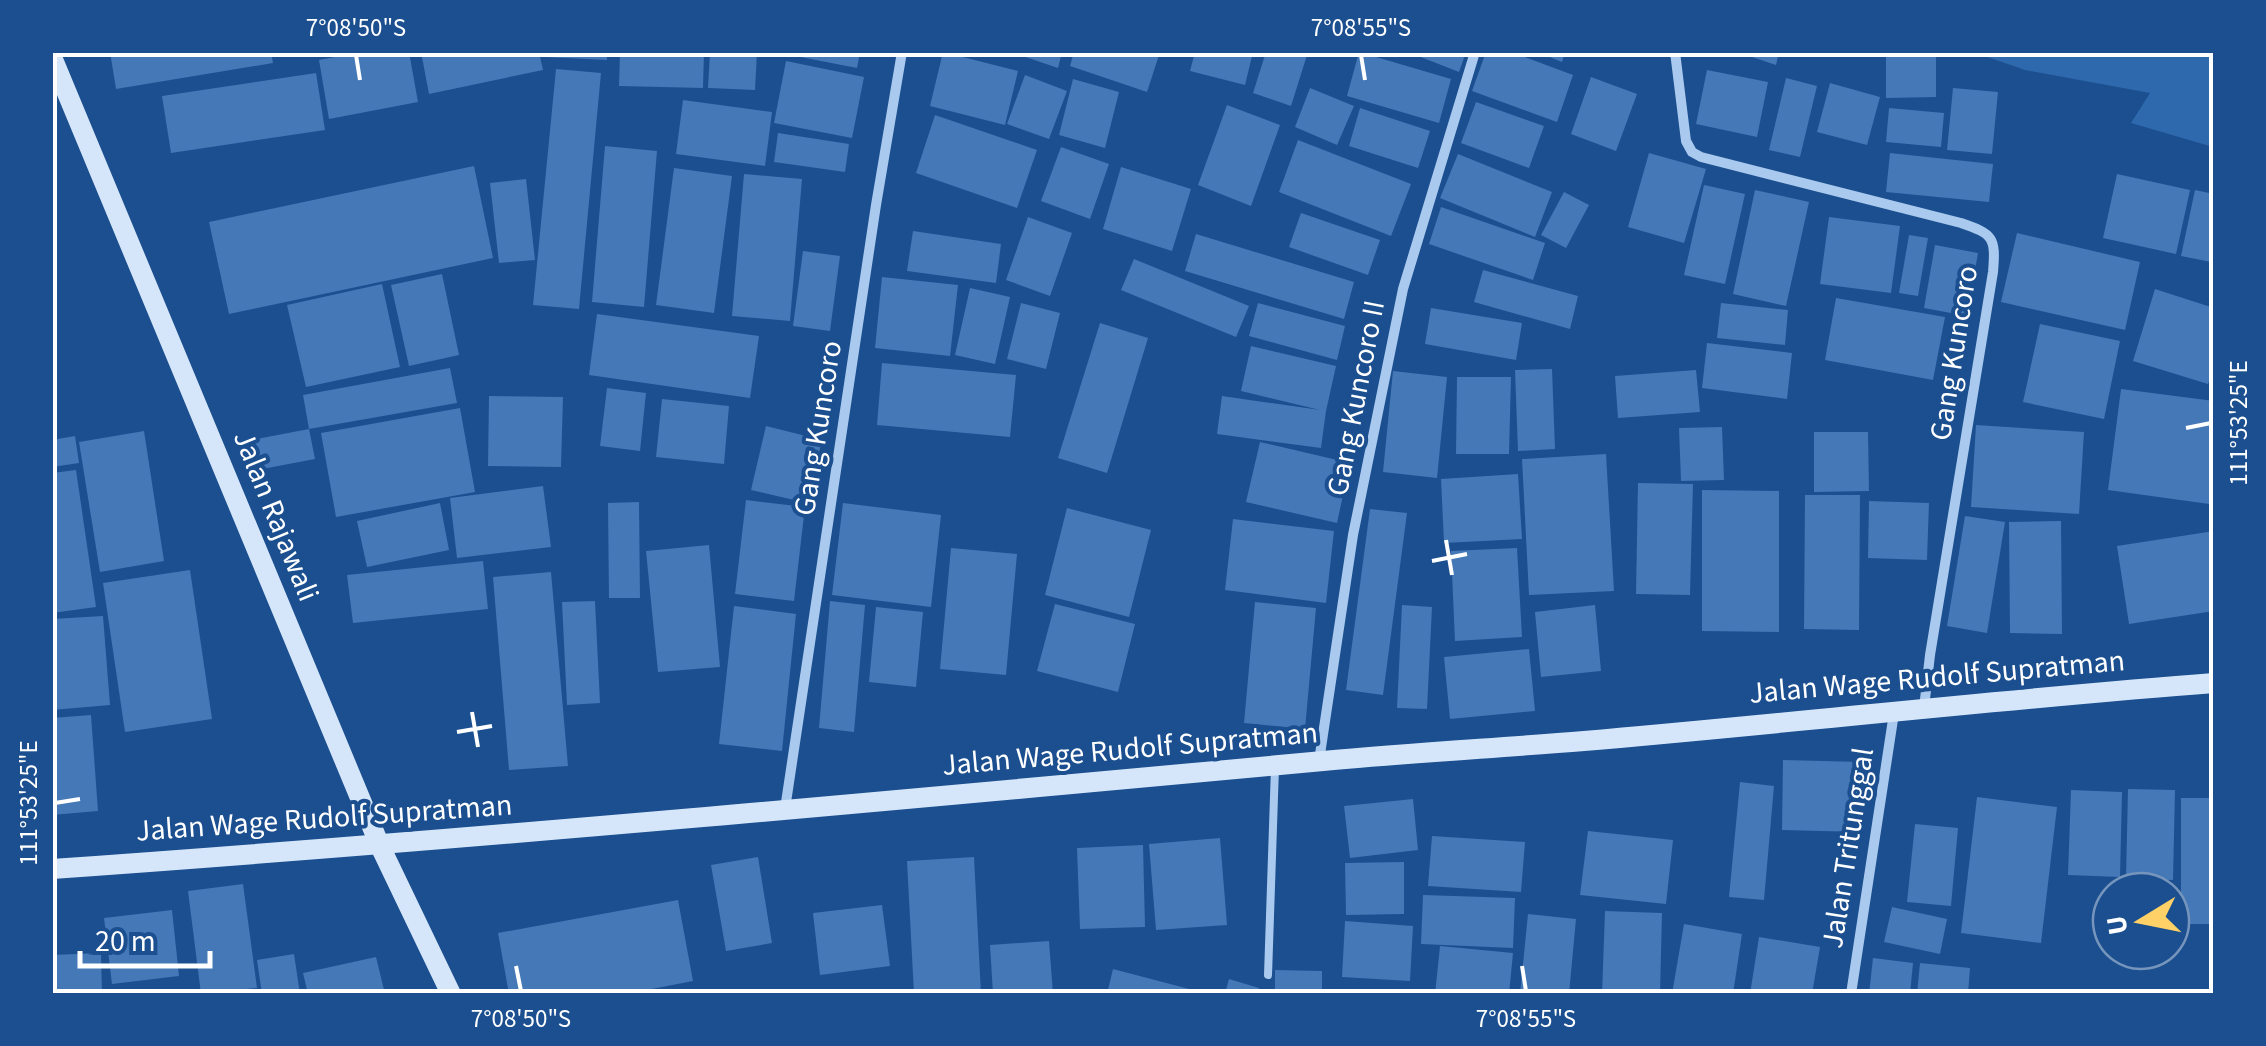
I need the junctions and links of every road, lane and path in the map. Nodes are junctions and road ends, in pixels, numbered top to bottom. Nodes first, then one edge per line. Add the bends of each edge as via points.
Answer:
1 (902, 52) edge
2 (1475, 52) edge
3 (1675, 52) edge
4 (52, 57) edge
5 (2214, 683) edge
6 (1924, 708) junction
7 (1894, 710) junction
8 (1320, 761) junction
9 (1275, 766) junction
10 (785, 810) junction
11 (380, 846) junction
12 (52, 870) edge
13 (1268, 975) dead end
14 (451, 994) edge
15 (1851, 994) edge

1 - 10 street, Gang Kuncoro
2 - 8 street, Gang Kuncoro II via 1403,290 1354,535
3 - 6 street, Gang Kuncoro via 1692,152 1961,223 1993,242
4 - 11 main road, Jalan Rajawali
5 - 6 main road, Jalan Wage Rudolf Supratman
6 - 7 main road, Jalan Wage Rudolf Supratman
7 - 8 main road, Jalan Wage Rudolf Supratman
7 - 15 street, Jalan Tritunggal
8 - 9 main road, Jalan Wage Rudolf Supratman
9 - 10 main road, Jalan Wage Rudolf Supratman
9 - 13 lane
10 - 11 main road, Jalan Wage Rudolf Supratman
11 - 12 main road, Jalan Wage Rudolf Supratman
11 - 14 main road, Jalan Rajawali

